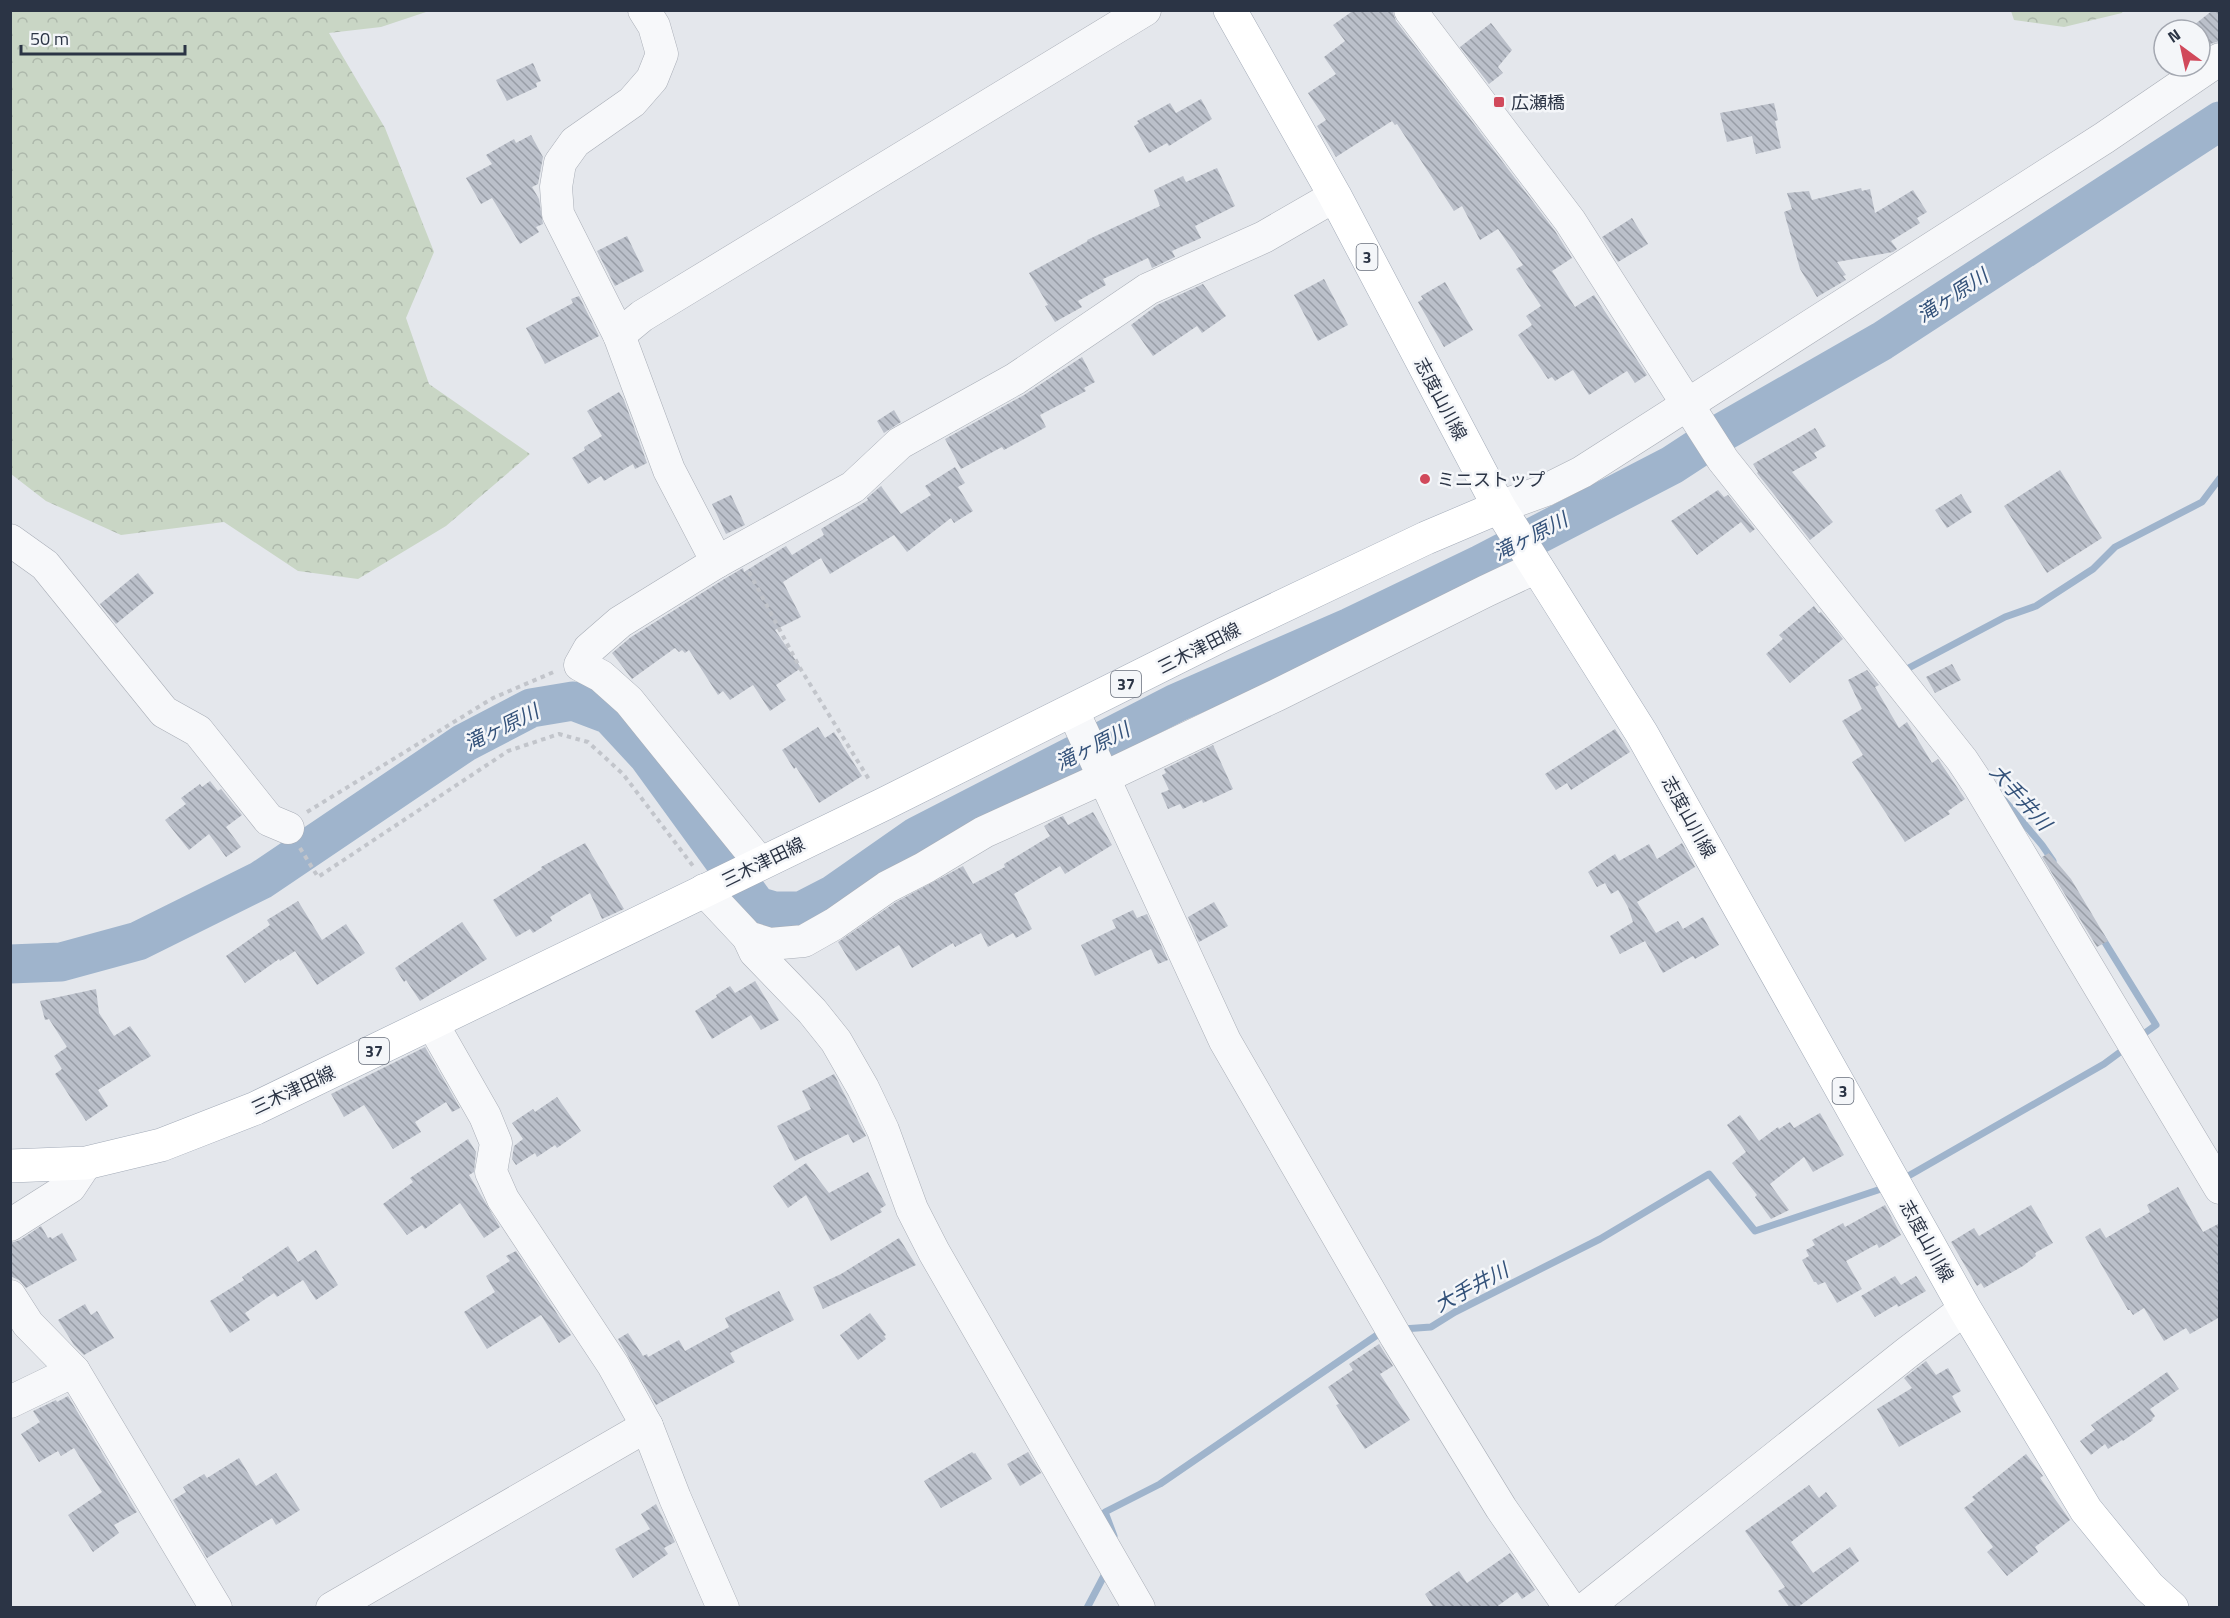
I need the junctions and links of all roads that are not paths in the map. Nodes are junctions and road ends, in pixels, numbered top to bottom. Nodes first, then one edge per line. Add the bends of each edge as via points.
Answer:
1 (644, 10) edge
2 (1145, 10) edge
3 (1230, 10) edge
4 (1410, 10) edge
5 (2220, 59) edge
6 (1335, 196) junction
7 (620, 335) junction
8 (1687, 406) junction
9 (1505, 515) junction
10 (10, 540) edge
11 (728, 556) junction
12 (1535, 564) junction
13 (1075, 717) junction
14 (1100, 772) junction
15 (290, 832) road end
16 (757, 864) junction
17 (712, 886) junction
18 (748, 937) junction
19 (432, 1023) junction
20 (86, 1163) junction
21 (10, 1166) edge
22 (2220, 1188) edge
23 (10, 1225) edge
24 (10, 1296) edge
25 (1965, 1309) junction
26 (74, 1371) junction
27 (10, 1402) edge
28 (647, 1426) junction
29 (216, 1608) edge
30 (332, 1608) edge
31 (723, 1608) edge
32 (1139, 1608) edge
33 (1570, 1608) edge
34 (1586, 1608) edge
35 (2172, 1608) edge

1 - 7 street via 654,26 662,54 652,79 632,102 575,142 560,163 556,187 558,214
2 - 7 street via 642,316
3 - 6 main road, 志度山川線 / 3
4 - 8 street via 1570,221
5 - 8 street
6 - 9 main road, 志度山川線 / 3
6 - 11 street via 1264,237 1148,289 1015,379 900,442 853,487
7 - 11 street via 669,470
8 - 9 street
8 - 22 street via 1723,460 1973,776
9 - 12 main road, 志度山川線 / 3
9 - 13 main road, 三木津田線 / 37 via 1426,538 1288,604
10 - 15 street via 45,565 164,712 198,731 269,820
11 - 16 street via 620,622 589,649 580,664 602,676 629,701
12 - 14 street via 1486,591
12 - 25 main road, 志度山川線 / 3 via 1642,735
13 - 14 street
13 - 16 main road, 三木津田線 / 37
14 - 18 street via 984,831 804,941 770,944
14 - 33 street via 1225,1041 1396,1337 1501,1508
16 - 17 main road, 三木津田線 / 37
17 - 18 street
17 - 19 main road, 三木津田線 / 37
18 - 32 street via 755,952 836,1041 883,1130 912,1209 934,1252
19 - 20 main road, 三木津田線 / 37 via 256,1108 161,1145
19 - 28 street via 496,1143 491,1172 503,1199 614,1365
20 - 21 main road, 三木津田線 / 37
20 - 23 street via 70,1187
24 - 26 street via 28,1324
25 - 34 street
25 - 35 main road, 志度山川線 / 3 via 2086,1509 2149,1587
26 - 27 street
26 - 29 street
28 - 30 street
28 - 31 street

